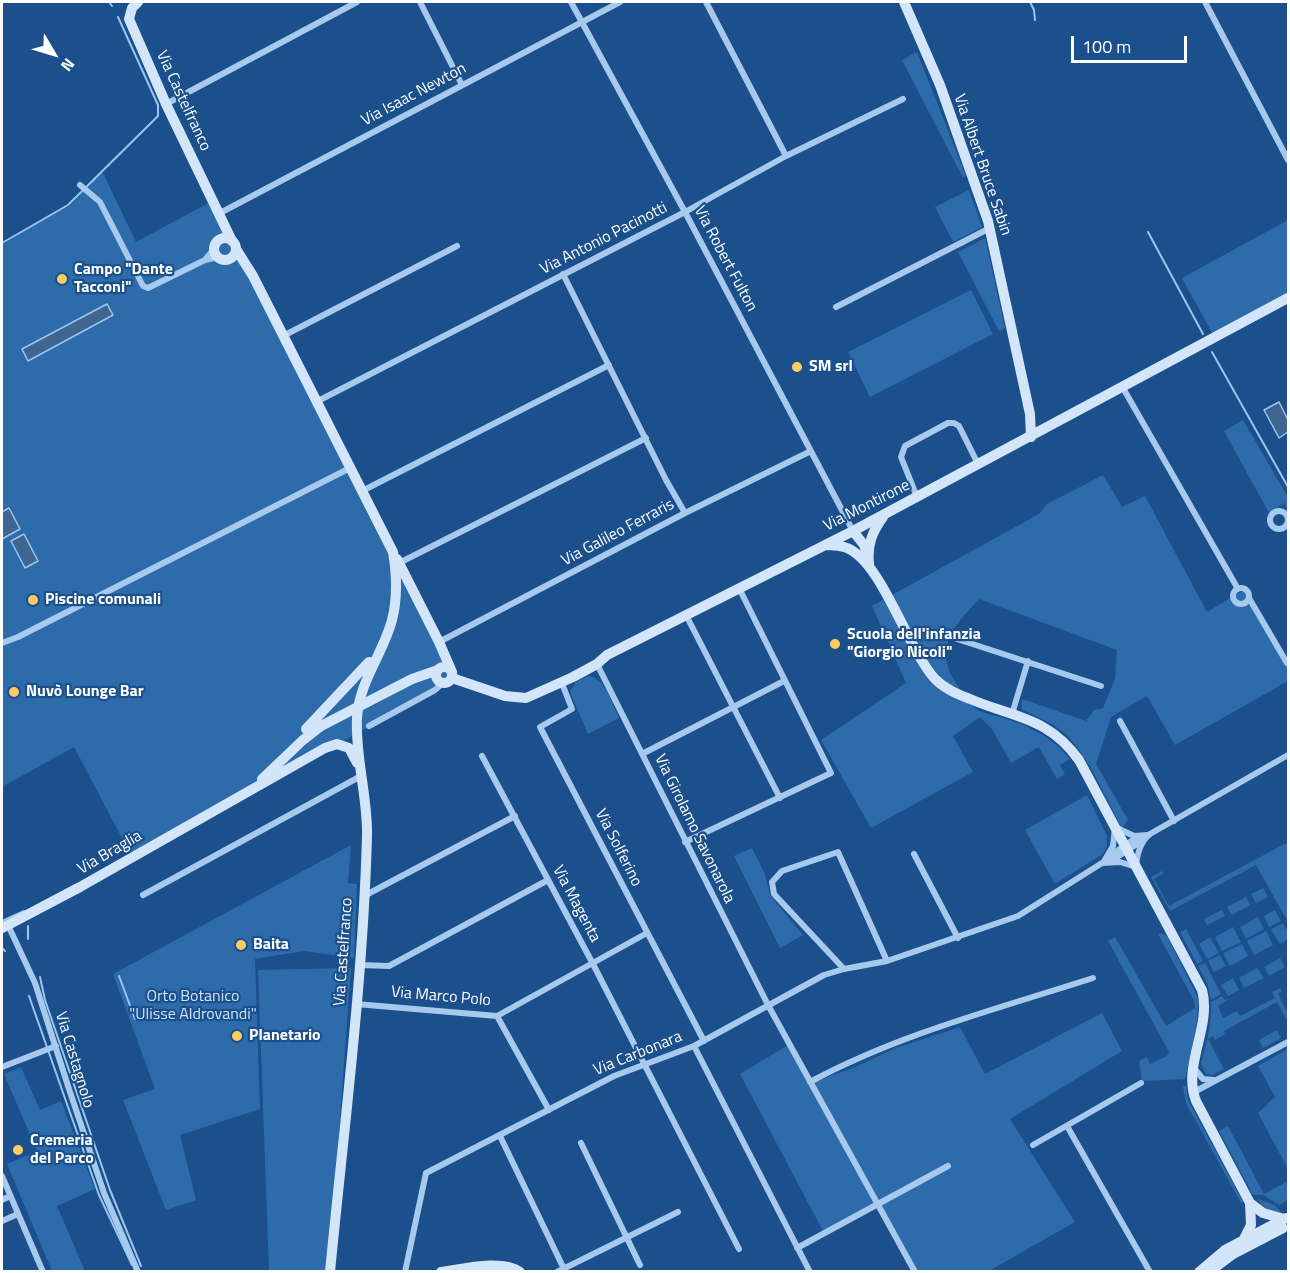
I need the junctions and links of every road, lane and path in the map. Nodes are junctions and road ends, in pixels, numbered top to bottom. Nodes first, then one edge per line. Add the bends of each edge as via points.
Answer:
1 (138, 2) edge
2 (357, 2) edge
3 (420, 2) edge
4 (571, 2) edge
5 (620, 2) edge
6 (706, 2) edge
7 (904, 2) edge
8 (1205, 2) edge
9 (582, 22) junction
10 (462, 85) junction
11 (903, 99) dead end
12 (166, 104) junction
13 (786, 156) junction
14 (1288, 160) edge
15 (80, 184) dead end
16 (685, 212) junction
17 (220, 213) junction
18 (990, 228) junction
19 (230, 243) junction
20 (457, 246) dead end
21 (216, 253) junction
22 (230, 259) junction
23 (563, 274) junction
24 (253, 276) junction
25 (1288, 298) edge
26 (836, 307) dead end
27 (283, 337) junction
28 (609, 365) junction
29 (1123, 388) junction
30 (316, 402) junction
31 (1030, 414) junction
32 (1045, 429) junction
33 (1031, 437) junction
34 (646, 438) junction
35 (811, 451) junction
36 (978, 465) junction
37 (350, 468) junction
38 (362, 491) junction
39 (917, 497) junction
40 (685, 513) junction
41 (886, 513) junction
42 (853, 531) junction
43 (824, 545) junction
44 (393, 552) junction
45 (866, 560) junction
46 (399, 563) junction
47 (739, 588) junction
48 (1238, 589) junction
49 (1249, 598) junction
50 (686, 615) junction
51 (951, 637) dead end
52 (385, 639) junction
53 (439, 642) junction
54 (2, 643) edge
55 (1028, 661) junction
56 (1287, 663) dead end
57 (597, 664) junction
58 (445, 677) junction
59 (561, 681) junction
60 (784, 681) junction
61 (1101, 686) dead end
62 (358, 705) junction
63 (732, 706) junction
64 (1012, 714) junction
65 (1120, 721) dead end
66 (369, 726) dead end
67 (642, 754) junction
68 (1288, 755) edge
69 (482, 756) dead end
70 (360, 774) junction
71 (780, 798) junction
72 (232, 800) junction
73 (515, 816) junction
74 (1174, 821) junction
75 (1114, 828) junction
76 (1141, 838) junction
77 (685, 842) junction
78 (1126, 848) junction
79 (914, 854) dead end
80 (1107, 861) junction
81 (1136, 867) junction
82 (548, 880) junction
83 (143, 895) dead end
84 (363, 896) junction
85 (5, 927) edge
86 (647, 933) junction
87 (958, 938) junction
88 (887, 961) junction
89 (592, 964) junction
90 (360, 965) junction
91 (844, 969) junction
92 (1093, 978) dead end
93 (356, 1004) junction
94 (768, 1005) junction
95 (497, 1016) junction
96 (704, 1041) junction
97 (1288, 1042) edge
98 (694, 1046) junction
99 (50, 1048) junction
100 (644, 1065) junction
101 (2, 1067) edge
102 (1194, 1067) junction
103 (1221, 1079) junction
104 (810, 1082) junction
105 (1141, 1083) dead end
106 (1194, 1096) junction
107 (549, 1110) junction
108 (1067, 1126) junction
109 (500, 1136) junction
110 (581, 1143) dead end
111 (1033, 1145) dead end
112 (948, 1166) dead end
113 (2, 1176) edge
114 (10, 1196) junction
115 (2, 1200) edge
116 (879, 1205) junction
117 (1253, 1210) junction
118 (678, 1212) dead end
119 (18, 1214) junction
120 (1287, 1220) edge
121 (2, 1221) edge
122 (1267, 1232) junction
123 (627, 1238) junction
124 (1244, 1239) junction
125 (798, 1248) junction
126 (739, 1249) dead end
127 (640, 1265) dead end
128 (486, 1269) edge
129 (560, 1270) edge
130 (43, 1272) edge
131 (138, 1272) edge
132 (330, 1272) edge
133 (405, 1272) edge
134 (441, 1272) edge
135 (520, 1272) edge
136 (810, 1272) edge
137 (915, 1272) edge
138 (1150, 1272) edge
139 (1199, 1272) edge
140 (1209, 1272) edge

1 - 12 street, Via Castelfranco via 129,19
2 - 12 street
3 - 10 street
4 - 9 street, Via Robert Fulton
5 - 9 street, Via Isaac Newton
6 - 13 street
7 - 18 street, Via Albert Bruce Sabin via 940,85
8 - 14 street
9 - 10 street, Via Isaac Newton
9 - 16 street, Via Robert Fulton
10 - 17 street, Via Isaac Newton
11 - 13 street, Via Antonio Pacinotti
12 - 17 street, Via Castelfranco
13 - 16 street, Via Antonio Pacinotti
15 - 21 street via 100,202 143,286 148,288
16 - 23 street, Via Antonio Pacinotti
16 - 35 street, Via Robert Fulton
17 - 19 street, Via Castelfranco
18 - 26 street
18 - 31 street, Via Albert Bruce Sabin
19 - 21 street via 217,242
19 - 22 street via 235,254
19 - 24 street, Via Castelfranco
20 - 27 street
21 - 22 street via 223,260
22 - 24 street, Via Castelfranco
23 - 28 street
23 - 30 street, Via Antonio Pacinotti
24 - 27 street, Via Castelfranco
25 - 29 street, Via Montirone
27 - 30 street, Via Castelfranco
28 - 34 street
28 - 38 street
29 - 32 street, Via Montirone
29 - 48 street
30 - 37 street, Via Castelfranco
31 - 32 street
31 - 33 street, Via Albert Bruce Sabin
32 - 33 street, Via Montirone
33 - 36 street, Via Montirone
34 - 40 street
34 - 46 street
35 - 40 street, Via Galileo Ferraris
35 - 42 street, Via Robert Fulton
36 - 39 street, Via Montirone
36 - 39 street via 959,426 948,423 905,446 902,452
37 - 38 street, Via Castelfranco
37 - 54 street
38 - 44 street, Via Castelfranco
39 - 41 street, Via Montirone
40 - 53 street, Via Galileo Ferraris
41 - 42 street, Via Montirone
41 - 45 street via 873,532
42 - 43 street, Via Montirone
42 - 45 street via 864,545
43 - 45 street via 849,548
43 - 47 street, Via Montirone
44 - 46 street, Via Castelfranco
44 - 52 street, Via Castelfranco via 397,586
45 - 64 street via 935,679 949,690
46 - 53 street, Via Castelfranco
47 - 50 street, Via Montirone
47 - 60 street
48 - 49 street via 1246,590
48 - 49 street via 1233,595 1236,602 1244,603
49 - 56 street
50 - 57 street, Via Montirone via 607,655
50 - 63 street
51 - 55 street
52 - 62 street, Via Castelfranco
52 - 72 street, Via Castelfranco via 355,680
53 - 58 street, Via Castelfranco
55 - 61 street
55 - 64 street
57 - 59 street, Via Montirone
57 - 67 street, Via Girolamo Savonarola
58 - 59 street, Via Montirone via 514,698 526,698
58 - 62 street, Via Montirone via 396,687
58 - 66 street via 435,690
59 - 86 street, Via Solferino via 572,709 540,727
60 - 63 street
60 - 71 street via 831,773
62 - 70 street, Via Castelfranco
62 - 72 street, Via Braglia via 311,732 260,780
63 - 67 street
63 - 71 street
64 - 75 street via 1046,728 1069,747
65 - 74 street
67 - 77 street, Via Girolamo Savonarola
68 - 74 street
69 - 73 street, Via Magenta
70 - 72 street, Via Braglia via 354,754 337,744
70 - 83 street
70 - 84 street, Via Castelfranco via 367,835
71 - 77 street
72 - 85 street, Via Braglia
73 - 82 street, Via Magenta
73 - 84 street
74 - 76 street, Via Carbonara
75 - 76 street
75 - 78 street
75 - 80 street
76 - 78 street, Via Carbonara
76 - 81 street
77 - 94 street, Via Girolamo Savonarola
78 - 80 street, Via Carbonara
78 - 81 street
79 - 87 street
80 - 81 street
80 - 87 street, Via Carbonara via 1018,916
81 - 102 street via 1202,990 1204,1018
82 - 89 street, Via Magenta
82 - 90 street via 388,966
84 - 90 street, Via Castelfranco
85 - 99 street, Via Castagnolo via 35,982
86 - 89 street, Via Marco Polo
86 - 96 street, Via Solferino
87 - 88 street, Via Carbonara
88 - 91 street, Via Carbonara
88 - 91 street via 838,852 782,872 772,882 774,894
89 - 95 street, Via Marco Polo
89 - 100 street, Via Magenta
90 - 93 street, Via Castelfranco
91 - 94 street, Via Carbonara via 804,984
92 - 104 street via 951,1021 848,1062
93 - 95 street, Via Marco Polo
93 - 132 street, Via Castelfranco
94 - 96 street, Via Carbonara
94 - 104 street, Via Girolamo Savonarola
95 - 107 street
96 - 98 street, Via Carbonara
97 - 103 street
98 - 100 street, Via Carbonara
98 - 125 street
99 - 101 street
99 - 131 street, Via Castagnolo
100 - 107 street, Via Carbonara
100 - 126 street, Via Magenta
102 - 103 street via 1203,1079
102 - 106 street
103 - 106 street
104 - 116 street, Via Girolamo Savonarola
105 - 108 street
106 - 117 street
107 - 109 street, Via Carbonara
108 - 111 street
108 - 138 street
109 - 129 street
109 - 133 street, Via Carbonara via 426,1173
110 - 123 street
112 - 116 street
113 - 114 street
114 - 115 street
114 - 119 street
116 - 125 street
116 - 137 street, Via Girolamo Savonarola
117 - 120 street
117 - 122 street
117 - 124 street
118 - 123 street
119 - 121 street
119 - 130 street
120 - 122 street
122 - 124 street
122 - 140 street
123 - 127 street
123 - 129 street
124 - 139 street
125 - 136 street
128 - 134 street
128 - 135 street via 503,1265

